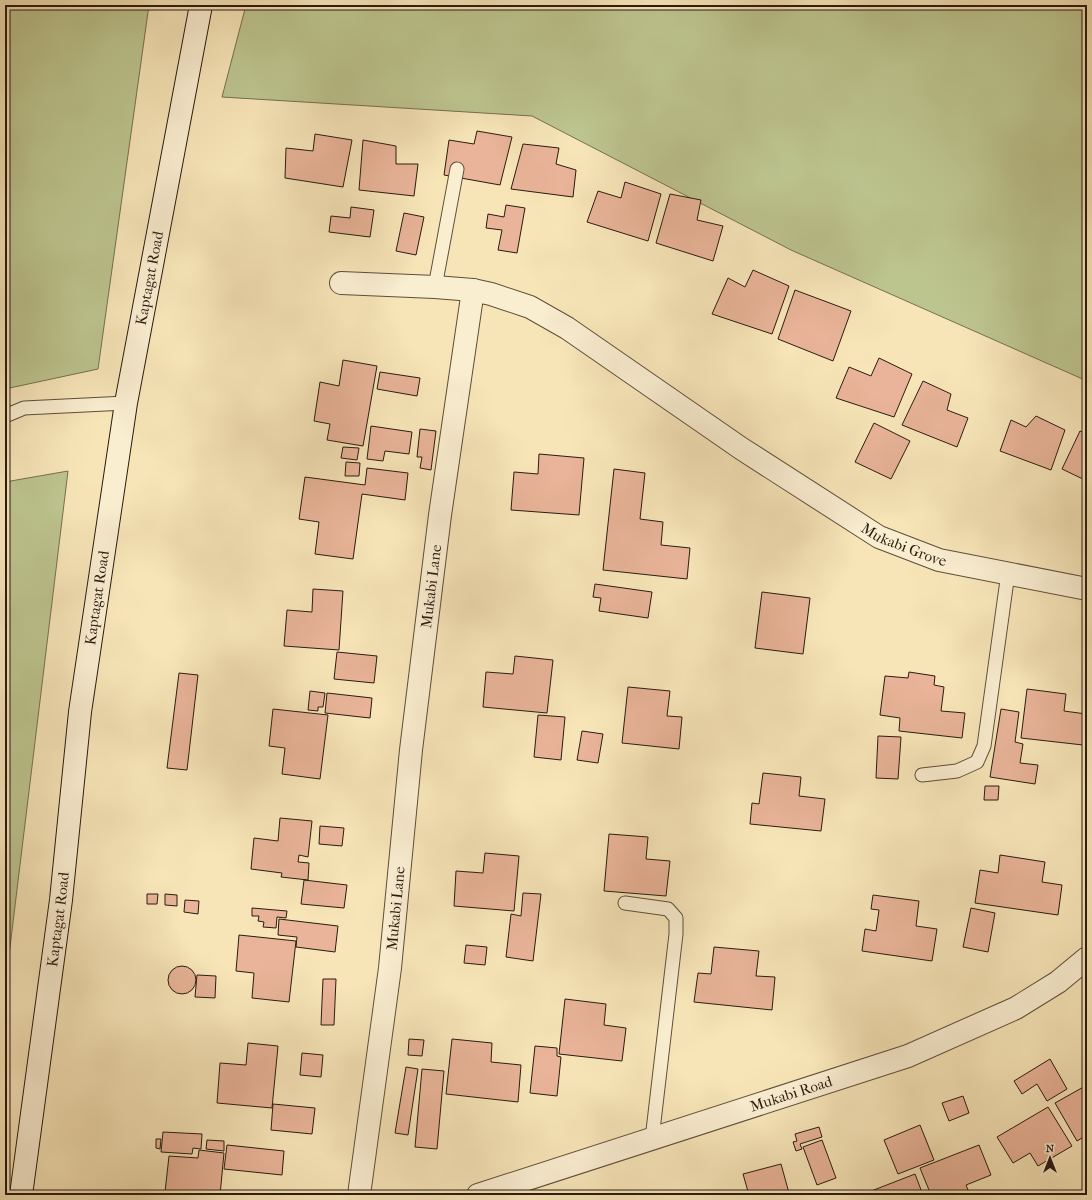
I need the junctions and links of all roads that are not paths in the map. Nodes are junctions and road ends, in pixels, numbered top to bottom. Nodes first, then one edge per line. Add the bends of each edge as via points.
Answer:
1 (202, 5) edge
2 (457, 169) dead end
3 (341, 283) dead end
4 (435, 287) junction
5 (473, 290) junction
6 (126, 403) junction
7 (5, 416) edge
8 (1008, 573) junction
9 (1087, 589) edge
10 (922, 775) dead end
11 (625, 903) dead end
12 (1087, 958) edge
13 (652, 1139) junction
14 (21, 1195) edge
15 (359, 1195) edge
16 (478, 1195) edge

1 - 6 street, Kaptagat Road
2 - 4 lane
3 - 4 street
4 - 5 street
5 - 8 street, Mukabi Grove via 508,299 549,317 879,537 938,560
5 - 15 street, Mukabi Lane via 438,531 411,750 390,968
6 - 7 lane via 24,408
6 - 14 street, Kaptagat Road via 80,712 61,900
8 - 9 street, Mukabi Grove
8 - 10 lane via 984,746 977,762 957,772
11 - 13 lane via 668,909 676,918
12 - 13 street, Mukabi Road via 1058,982 1016,1008 908,1056
13 - 16 street, Mukabi Road

